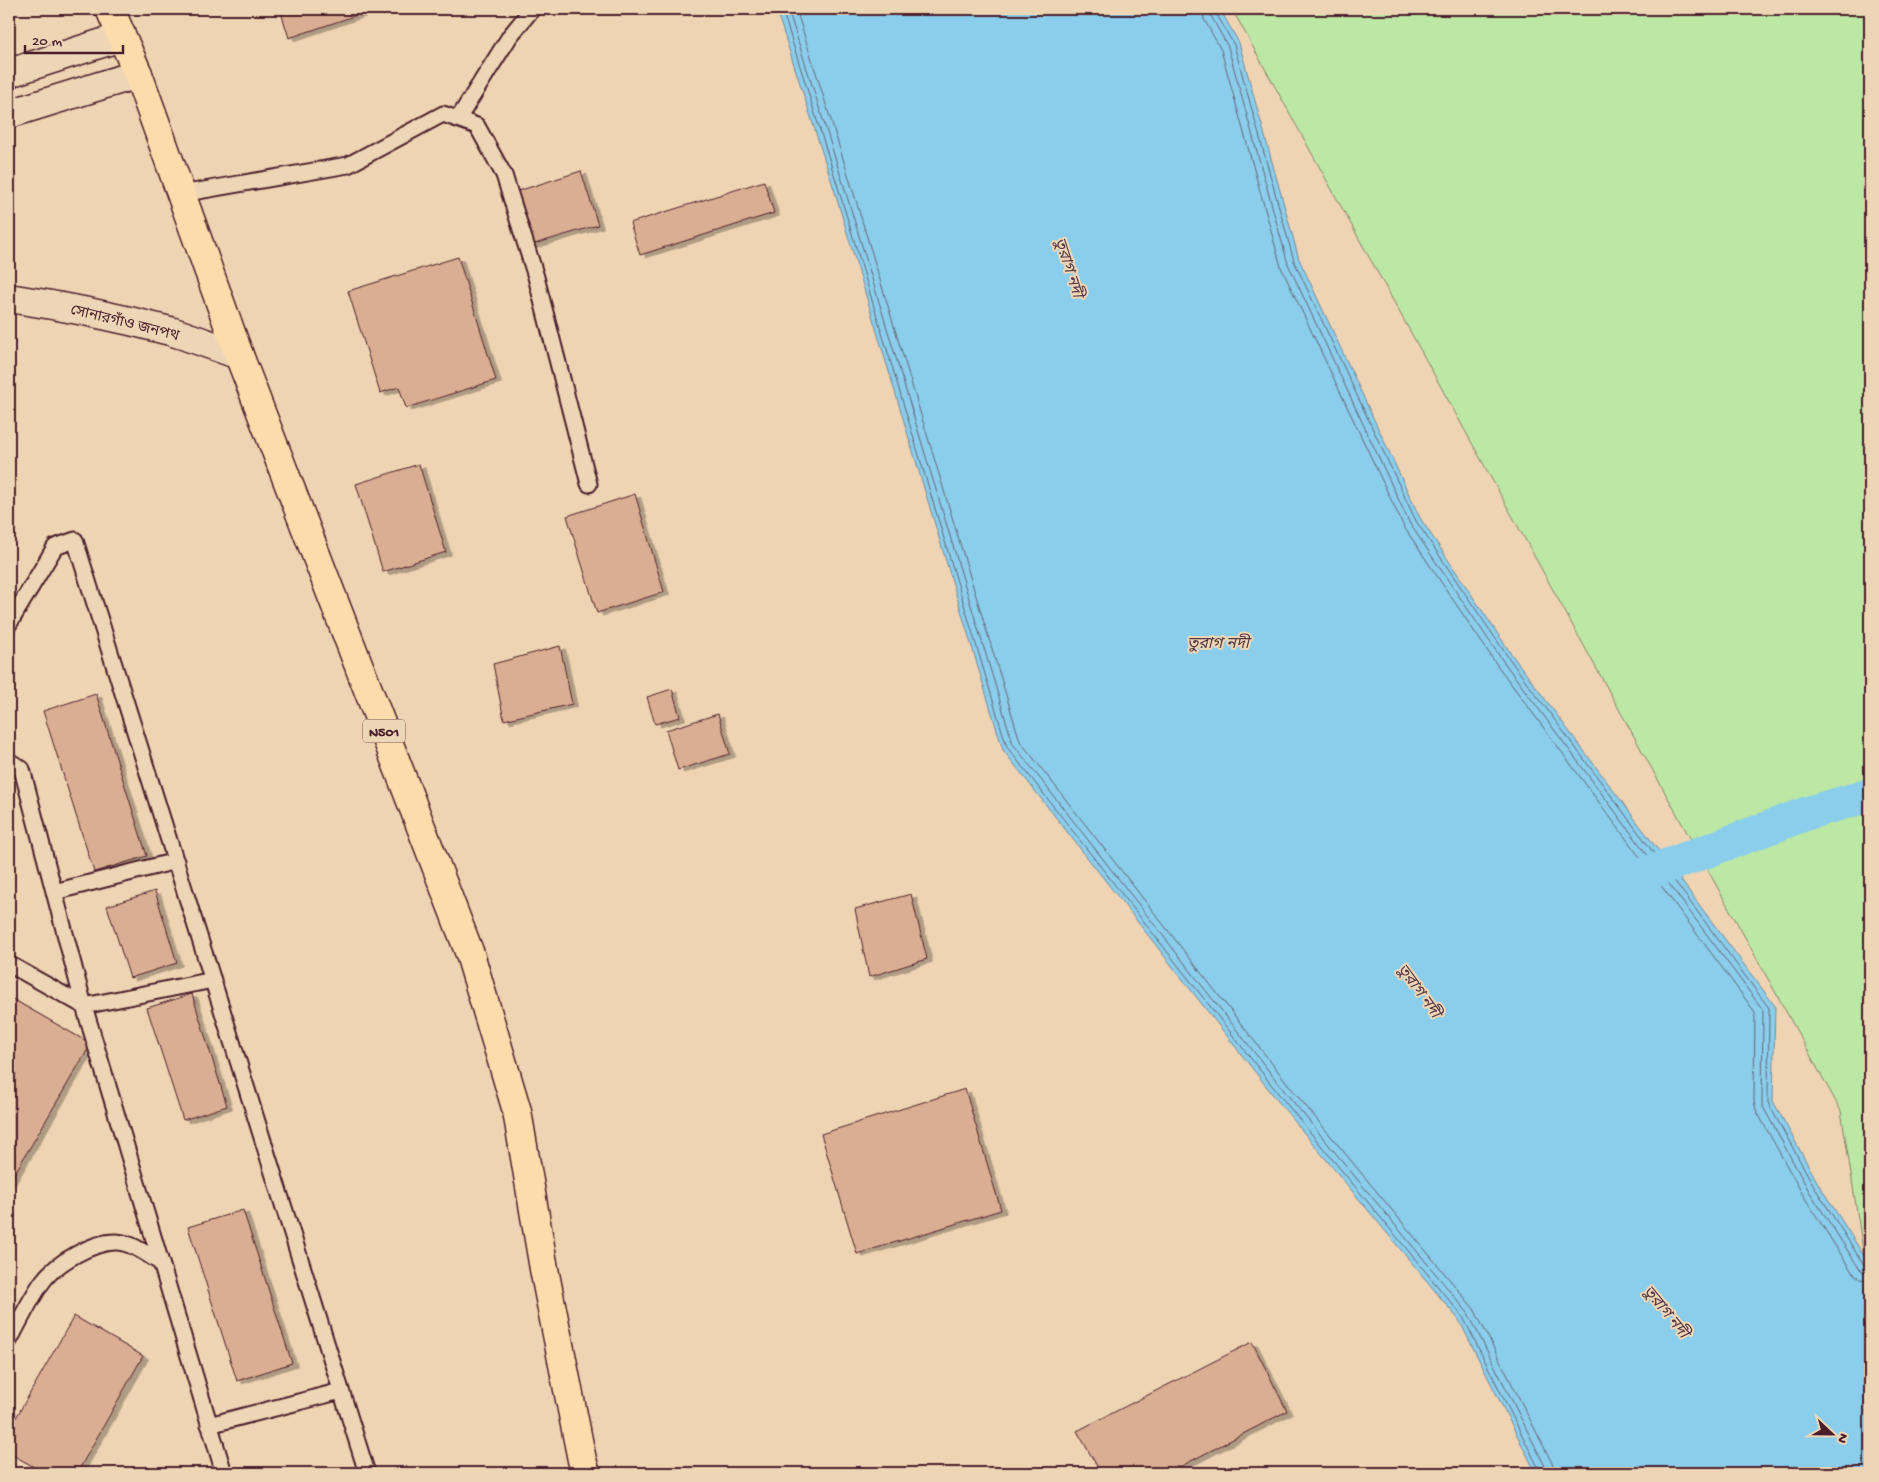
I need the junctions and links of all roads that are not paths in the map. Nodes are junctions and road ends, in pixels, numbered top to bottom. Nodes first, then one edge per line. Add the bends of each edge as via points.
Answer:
1 (110, 9) edge
2 (532, 9) edge
3 (121, 37) junction
4 (12, 71) edge
5 (138, 74) junction
6 (9, 114) edge
7 (458, 119) junction
8 (181, 194) junction
9 (9, 298) edge
10 (239, 355) junction
11 (590, 484) dead end
12 (9, 624) edge
13 (9, 761) edge
14 (176, 861) junction
15 (54, 892) junction
16 (9, 964) edge
17 (213, 980) junction
18 (84, 1006) junction
19 (162, 1264) junction
20 (9, 1341) edge
21 (341, 1391) junction
22 (209, 1425) junction
23 (224, 1473) edge
24 (367, 1473) edge
25 (586, 1473) edge

1 - 3 highway, N501
2 - 7 lane via 510,36
3 - 4 main road
3 - 5 highway, N501
5 - 6 main road
5 - 8 highway, N501
7 - 8 lane via 443,114 348,165
7 - 11 lane via 477,126 504,175 536,278
8 - 10 highway, N501
9 - 10 main road, সোনারগাঁও জনপথ via 109,316
10 - 25 highway, N501 via 470,954 517,1111 544,1270
12 - 14 lane via 56,547 75,540
13 - 15 lane via 22,769
14 - 15 lane
14 - 17 lane
15 - 18 lane
16 - 18 lane
17 - 18 lane
17 - 21 lane
18 - 19 lane
19 - 20 lane via 135,1247 116,1242 99,1244 73,1255 44,1279
19 - 22 lane
21 - 22 lane
21 - 24 lane
22 - 23 lane

